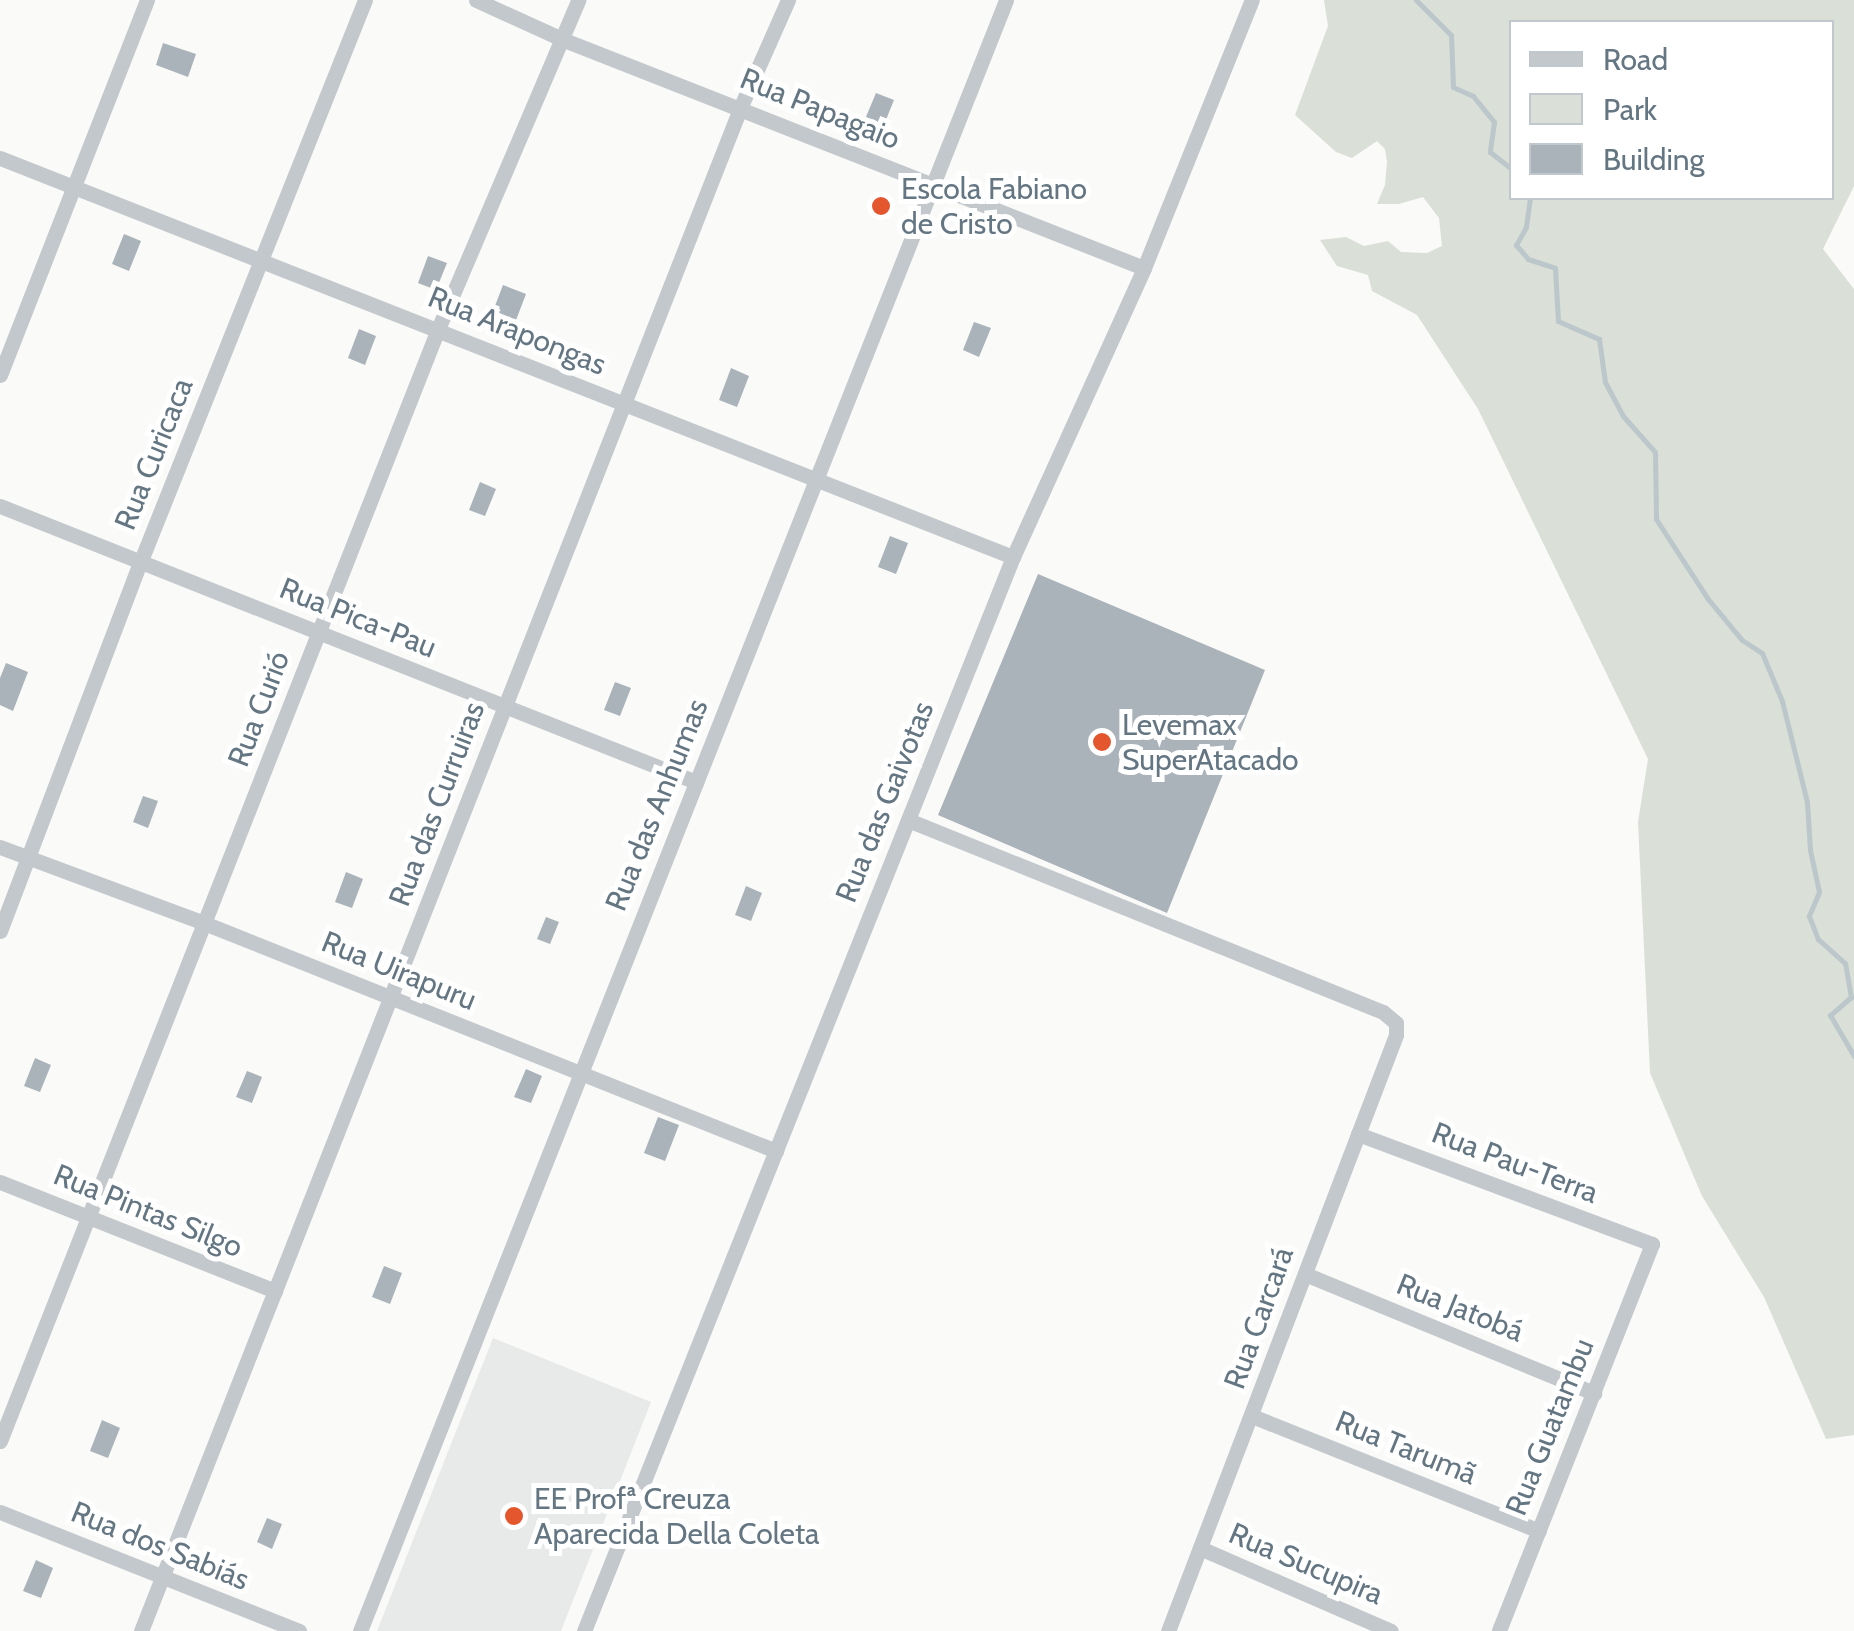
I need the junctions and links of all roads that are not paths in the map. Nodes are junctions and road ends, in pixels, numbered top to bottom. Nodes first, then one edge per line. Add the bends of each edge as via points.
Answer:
1 (148, 0) edge
2 (365, 0) edge
3 (476, 0) edge
4 (578, 0) edge
5 (788, 0) edge
6 (1006, 0) edge
7 (1252, 0) edge
8 (564, 40) junction
9 (741, 106) junction
10 (0, 158) edge
11 (933, 184) junction
12 (73, 188) junction
13 (260, 261) junction
14 (1144, 268) junction
15 (438, 329) junction
16 (0, 375) edge
17 (624, 403) junction
18 (816, 479) junction
19 (0, 506) edge
20 (1013, 557) junction
21 (140, 563) junction
22 (318, 632) junction
23 (505, 706) junction
24 (696, 782) junction
25 (908, 820) junction
26 (0, 847) edge
27 (30, 859) junction
28 (204, 922) junction
29 (0, 931) edge
30 (390, 997) junction
31 (581, 1073) junction
32 (1358, 1134) junction
33 (776, 1151) junction
34 (0, 1182) edge
35 (88, 1216) junction
36 (1652, 1244) joint
37 (1304, 1274) junction
38 (275, 1290) junction
39 (1594, 1393) junction
40 (1252, 1416) junction
41 (0, 1441) edge
42 (0, 1512) edge
43 (1539, 1530) junction
44 (1200, 1548) junction
45 (162, 1576) junction
46 (141, 1631) edge
47 (299, 1631) edge
48 (360, 1631) edge
49 (584, 1631) edge
50 (1168, 1631) edge
51 (1391, 1631) edge
52 (1499, 1631) edge

1 - 12 street
2 - 13 street, Rua Curicaca
3 - 8 street, Rua Papagaio
4 - 8 street, Rua Curió
5 - 9 street, Rua das Curruiras
6 - 11 street, Rua das Anhumas
7 - 14 street, Rua das Gaivotas
8 - 9 street, Rua Papagaio
8 - 15 street, Rua Curió
9 - 11 street, Rua Papagaio
9 - 17 street, Rua das Curruiras
10 - 12 street, Rua Arapongas
11 - 14 street, Rua Papagaio
11 - 18 street, Rua das Anhumas
12 - 13 street, Rua Arapongas
12 - 16 street
13 - 15 street, Rua Arapongas
13 - 21 street, Rua Curicaca
14 - 20 street, Rua das Gaivotas
15 - 17 street, Rua Arapongas
15 - 22 street, Rua Curió
17 - 18 street, Rua Arapongas
17 - 23 street, Rua das Curruiras
18 - 20 street, Rua Arapongas
18 - 24 street, Rua das Anhumas
19 - 21 street, Rua Pica-Pau
20 - 25 street, Rua das Gaivotas
21 - 22 street, Rua Pica-Pau
21 - 27 street, Rua Curicaca
22 - 23 street, Rua Pica-Pau
22 - 28 street, Rua Curió
23 - 24 street, Rua Pica-Pau
23 - 30 street, Rua das Curruiras
24 - 31 street, Rua das Anhumas
25 - 32 street, Rua Carcará via 1383,1012 1396,1022 1396,1034
25 - 33 street, Rua das Gaivotas
26 - 27 street, Rua Uirapuru
27 - 28 street, Rua Uirapuru
27 - 29 street, Rua Curicaca
28 - 30 street, Rua Uirapuru
28 - 35 street, Rua Curió
30 - 31 street, Rua Uirapuru
30 - 38 street, Rua das Curruiras
31 - 33 street, Rua Uirapuru
31 - 48 street, Rua das Anhumas
32 - 36 street, Rua Pau-Terra
32 - 37 street, Rua Carcará
33 - 49 street, Rua das Gaivotas
34 - 35 street, Rua Pintas Silgo
35 - 38 street, Rua Pintas Silgo
35 - 41 street, Rua Curió
36 - 39 street, Rua Guatambu
37 - 39 street, Rua Jatobá
37 - 40 street, Rua Carcará
38 - 45 street, Rua das Curruiras
39 - 43 street, Rua Guatambu
40 - 43 street, Rua Tarumã
40 - 44 street, Rua Carcará
42 - 45 street, Rua dos Sabiás
43 - 52 street, Rua Guatambu
44 - 50 street, Rua Carcará
44 - 51 street, Rua Sucupira
45 - 46 street, Rua das Curruiras
45 - 47 street, Rua dos Sabiás

